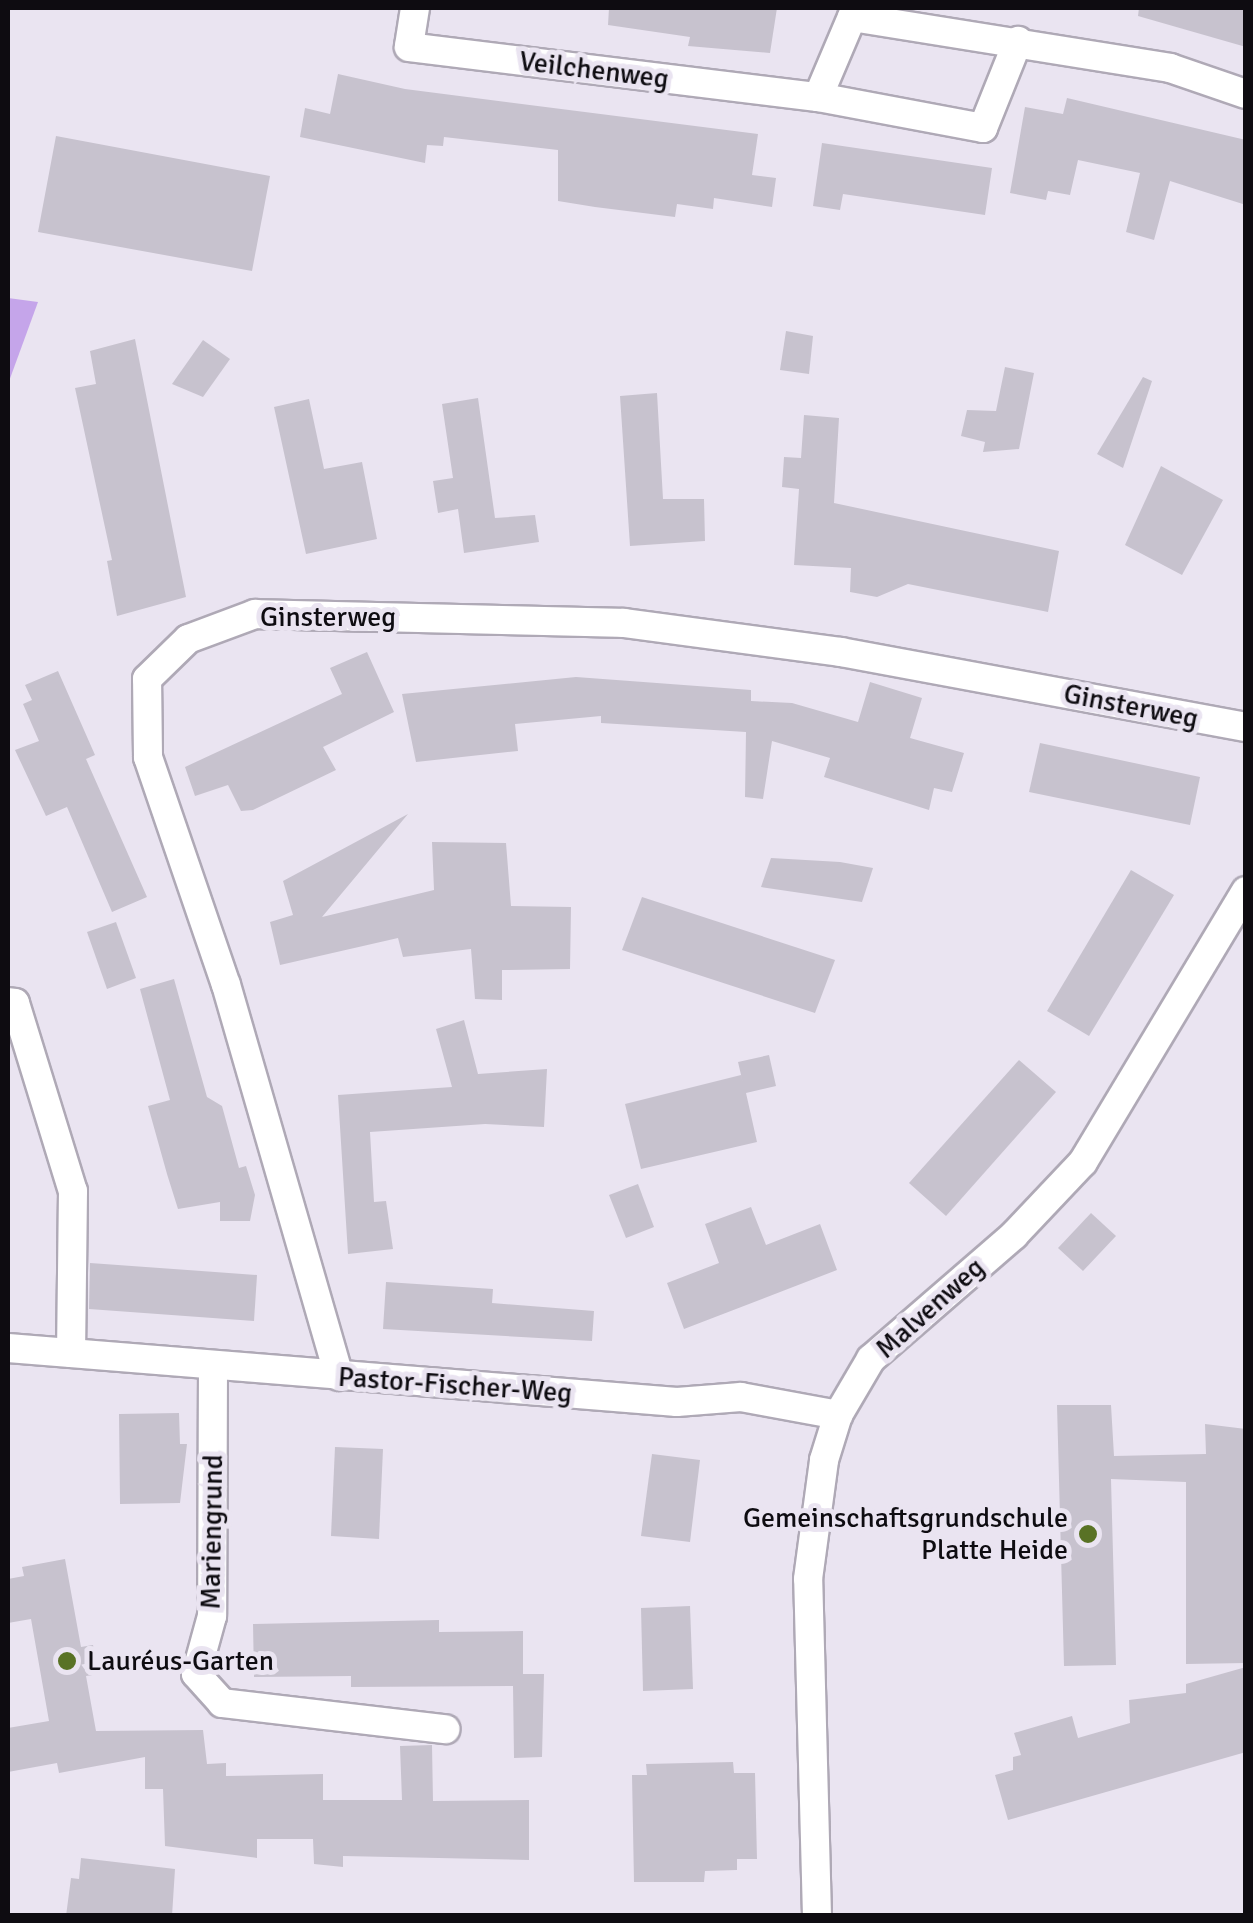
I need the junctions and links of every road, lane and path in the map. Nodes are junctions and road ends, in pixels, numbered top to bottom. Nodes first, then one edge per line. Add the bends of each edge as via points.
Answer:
1 (416, 8) edge
2 (1018, 41) junction
3 (1246, 94) edge
4 (818, 98) junction
5 (1246, 728) edge
6 (1246, 891) edge
7 (8, 1002) edge
8 (8, 1348) edge
9 (71, 1353) junction
10 (213, 1365) junction
11 (339, 1376) junction
12 (838, 1415) junction
13 (445, 1728) dead end
14 (817, 1916) edge

1 - 4 street, Veilchenweg via 409,46
2 - 3 street via 1170,68
2 - 4 street via 852,17
2 - 4 street, Veilchenweg via 983,128
5 - 11 street, Ginsterweg via 841,652 624,623 255,614 188,640 148,680 148,757 226,985
6 - 12 street, Malvenweg via 1082,1162 1014,1235 872,1359
7 - 9 street via 14,1003 73,1191
8 - 9 street, Pastor-Fischer-Weg
9 - 10 street, Pastor-Fischer-Weg
10 - 11 street, Pastor-Fischer-Weg
10 - 13 street, Mariengrund via 212,1616 196,1674 222,1703
11 - 12 street, Pastor-Fischer-Weg via 676,1402 740,1397
12 - 14 street, Malvenweg via 824,1460 808,1579

